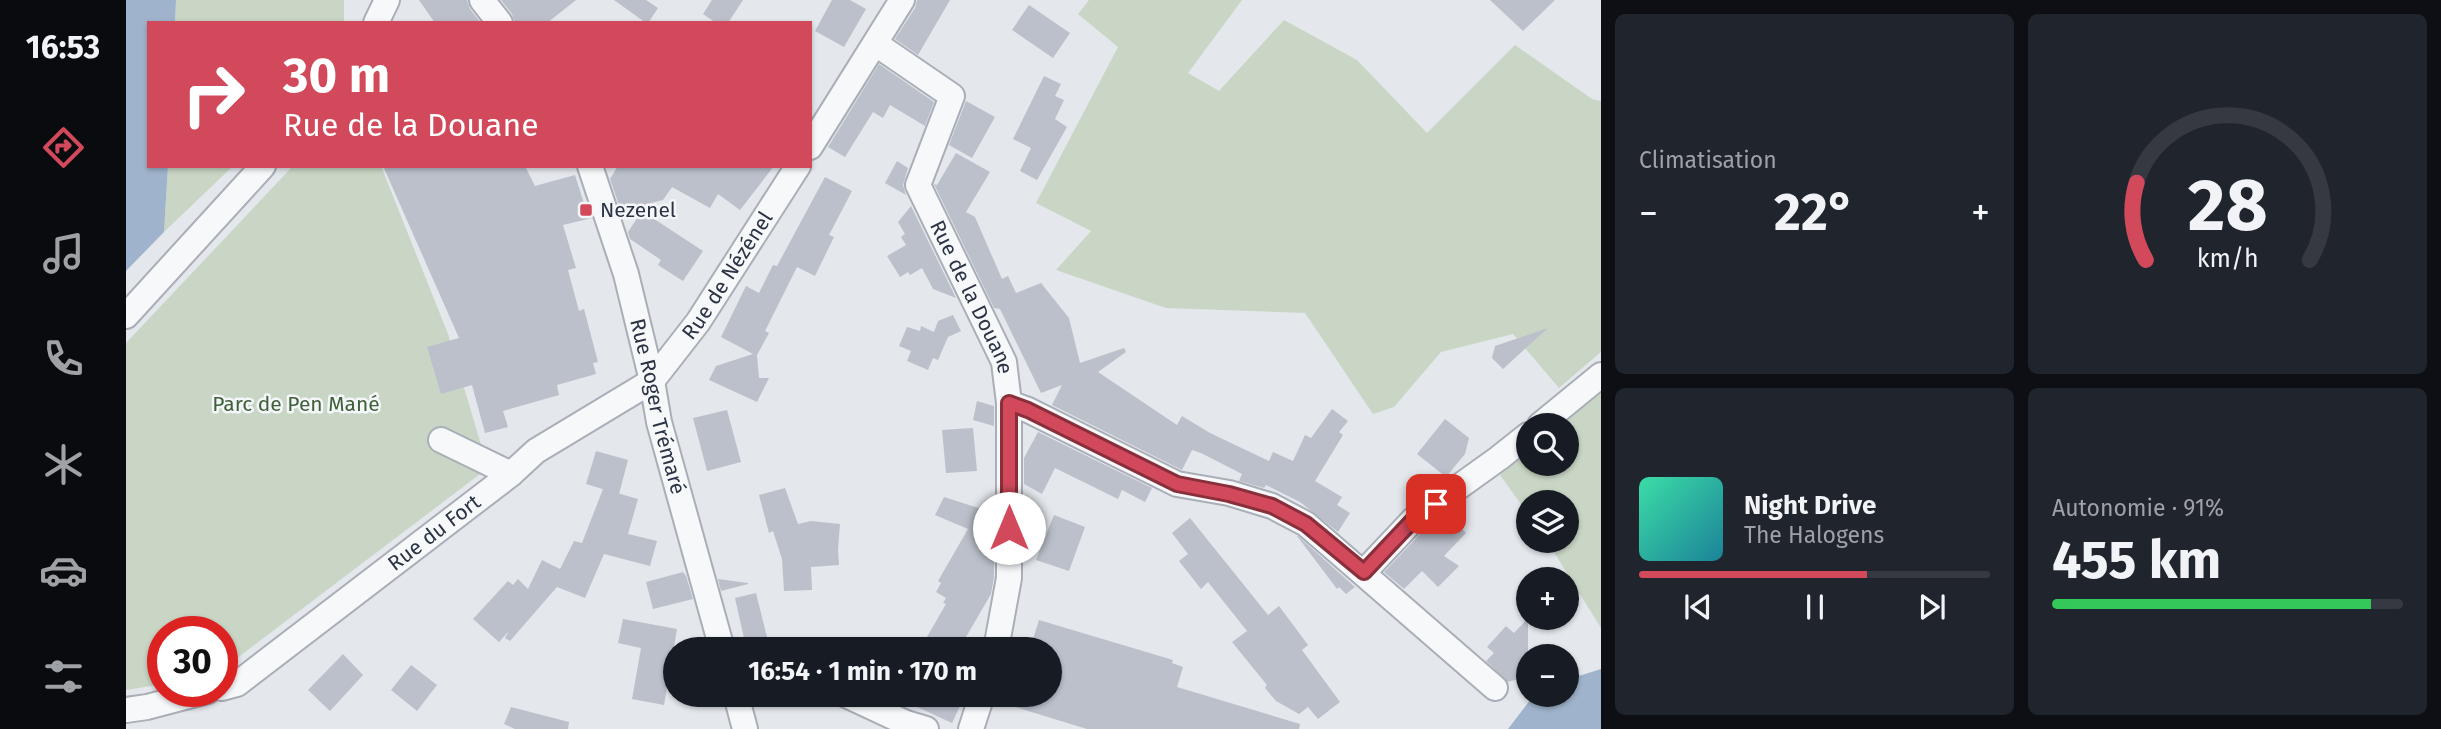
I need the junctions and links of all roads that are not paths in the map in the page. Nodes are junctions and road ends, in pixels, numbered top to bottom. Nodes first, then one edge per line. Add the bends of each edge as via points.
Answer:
1 (387, 0) edge
2 (482, 0) edge
3 (902, 0) edge
4 (377, 21) edge
5 (498, 21) edge
6 (876, 44) junction
7 (812, 144) edge
8 (261, 168) edge
9 (591, 168) edge
10 (797, 168) edge
11 (126, 316) edge
12 (1601, 374) edge
13 (652, 381) junction
14 (1009, 403) junction
15 (1554, 413) edge
16 (441, 440) dead end
17 (1516, 445) edge
18 (511, 474) junction
19 (1364, 572) junction
20 (719, 637) edge
21 (998, 637) edge
22 (238, 683) edge
23 (1495, 688) dead end
24 (147, 707) edge
25 (739, 707) edge
26 (872, 707) edge
27 (978, 707) edge
28 (126, 710) edge
29 (745, 729) edge
30 (926, 729) edge
31 (971, 729) edge

1 - 4 street
2 - 5 street
3 - 6 street
6 - 7 street
6 - 14 street, Rue de la Douane via 952,96 918,185 1004,362
8 - 11 street
9 - 13 street, Rue Roger Trémaré via 626,274
10 - 13 street, Rue de Nézénel via 698,322
12 - 15 street
13 - 18 street, Rue du Fort via 536,452
13 - 20 street, Rue Roger Trémaré via 659,422
14 - 19 street, Rue de la Douane via 1177,484 1272,506 1306,524
14 - 21 street via 1009,578
16 - 18 street
17 - 19 street via 1414,519
18 - 22 street, Rue du Fort
19 - 23 street, Rue de la Douane
24 - 28 street
25 - 29 street
26 - 30 street
27 - 31 street

